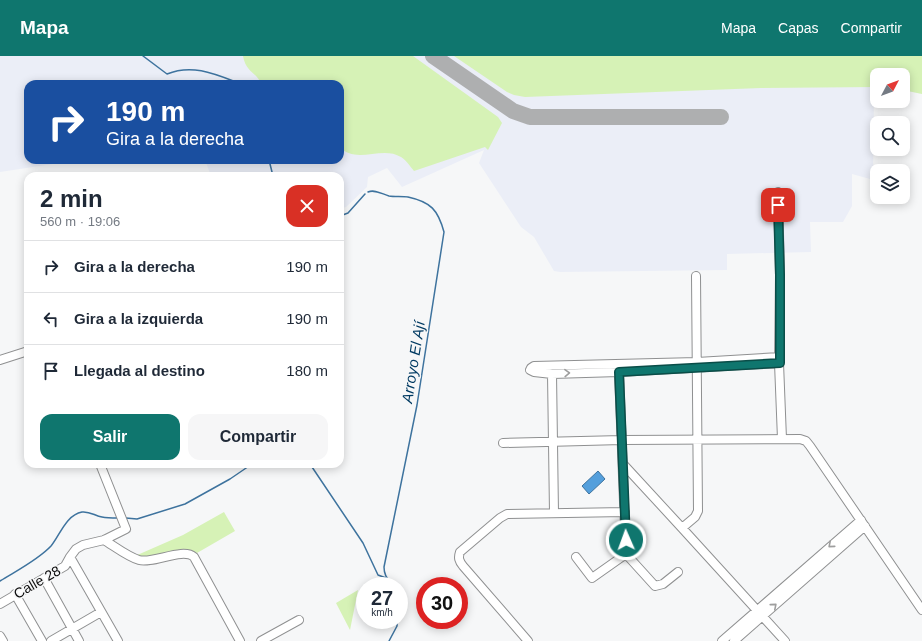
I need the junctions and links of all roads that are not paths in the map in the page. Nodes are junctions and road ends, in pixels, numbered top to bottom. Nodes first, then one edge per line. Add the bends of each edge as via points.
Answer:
1 (778, 192) dead end
2 (696, 276) dead end
3 (24, 352) edge
4 (0, 360) edge
5 (780, 360) junction
6 (697, 364) junction
7 (619, 372) junction
8 (552, 374) junction
9 (697, 439) junction
10 (782, 439) junction
11 (622, 440) junction
12 (553, 442) junction
13 (503, 443) dead end
14 (623, 464) junction
15 (102, 468) edge
16 (625, 512) junction
17 (554, 513) junction
18 (863, 523) junction
19 (682, 528) junction
20 (104, 540) junction
21 (626, 554) junction
22 (70, 557) junction
23 (576, 558) dead end
24 (678, 572) dead end
25 (44, 578) junction
26 (15, 594) junction
27 (0, 604) edge
28 (922, 610) edge
29 (101, 612) junction
30 (759, 613) junction
31 (299, 620) dead end
32 (72, 629) junction
33 (0, 636) edge
34 (3, 641) edge
35 (42, 641) edge
36 (50, 641) edge
37 (79, 641) edge
38 (118, 641) edge
39 (240, 641) edge
40 (261, 641) edge
41 (528, 641) edge
42 (722, 641) edge
43 (734, 641) edge
44 (785, 641) edge

1 - 5 street
2 - 6 street
3 - 4 street
5 - 6 street
5 - 10 street
6 - 7 street
6 - 8 street via 534,366 530,369 534,372
6 - 9 street
8 -> 7 street
7 - 11 street
8 - 12 street
9 - 10 street
9 - 11 street
9 - 19 street via 698,511
10 - 18 street via 806,441
11 - 12 street
11 - 14 street
12 - 13 street
12 - 17 street
14 - 16 street
14 - 19 street
15 - 20 street, Calle 28 via 126,529
16 - 17 street
16 - 21 street
17 - 41 street via 507,514 460,552 459,556 463,566
18 - 28 street
18 - 30 street
19 - 30 street
20 - 22 street, Calle 28 via 83,545
20 - 39 street via 140,560 188,553 194,557
21 - 23 street via 592,578
21 - 24 street via 655,586 663,584
22 - 25 street, Calle 28 via 65,566
22 - 29 street
25 - 26 street, Calle 28
25 - 32 street
26 - 27 street, Calle 28
26 - 35 street
29 - 32 street
29 - 38 street
30 - 42 street
30 - 43 street
30 - 44 street
31 - 40 street
32 - 36 street
32 - 37 street
33 - 34 street

